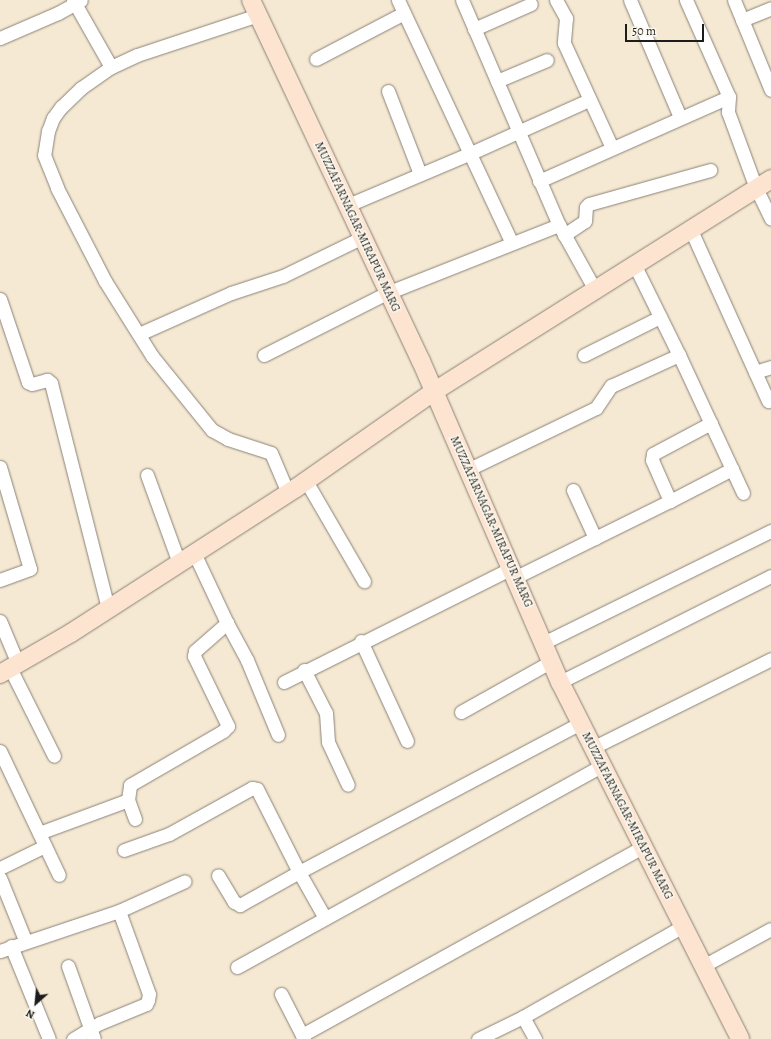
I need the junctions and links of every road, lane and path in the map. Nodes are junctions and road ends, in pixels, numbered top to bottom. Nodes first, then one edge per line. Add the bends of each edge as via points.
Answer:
1 (462, 0) edge
2 (556, 0) edge
3 (630, 0) edge
4 (686, 0) edge
5 (734, 0) edge
6 (76, 2) edge
7 (403, 4) edge
8 (532, 4) dead end
9 (255, 7) edge
10 (771, 8) edge
11 (742, 20) junction
12 (474, 30) junction
13 (0, 36) edge
14 (316, 59) dead end
15 (546, 60) dead end
16 (111, 67) junction
17 (768, 72) edge
18 (497, 81) junction
19 (771, 90) edge
20 (388, 91) dead end
21 (729, 97) junction
22 (589, 100) junction
23 (680, 117) junction
24 (518, 131) junction
25 (612, 148) junction
26 (471, 153) junction
27 (710, 170) dead end
28 (420, 174) junction
29 (771, 178) edge
30 (539, 181) junction
31 (756, 188) junction
32 (348, 205) junction
33 (771, 219) edge
34 (690, 228) junction
35 (561, 230) junction
36 (363, 236) junction
37 (512, 243) junction
38 (634, 264) junction
39 (595, 290) junction
40 (387, 293) junction
41 (0, 299) edge
42 (660, 317) junction
43 (139, 334) junction
44 (264, 355) dead end
45 (584, 355) dead end
46 (679, 355) junction
47 (771, 367) edge
48 (755, 372) junction
49 (433, 392) junction
50 (768, 401) dead end
51 (711, 423) junction
52 (0, 467) edge
53 (469, 470) junction
54 (732, 470) junction
55 (147, 475) dead end
56 (306, 481) junction
57 (573, 490) dead end
58 (288, 492) junction
59 (743, 493) dead end
60 (670, 501) junction
61 (771, 531) edge
62 (595, 538) junction
63 (194, 553) junction
64 (179, 562) junction
65 (514, 572) junction
66 (771, 576) edge
67 (0, 580) edge
68 (364, 581) dead end
69 (108, 609) junction
70 (0, 621) edge
71 (226, 624) junction
72 (361, 641) junction
73 (545, 642) junction
74 (771, 659) edge
75 (552, 661) junction
76 (9, 668) edge
77 (304, 670) junction
78 (284, 682) dead end
79 (560, 682) junction
80 (461, 712) dead end
81 (580, 723) junction
82 (278, 735) dead end
83 (407, 741) dead end
84 (592, 748) junction
85 (0, 751) edge
86 (54, 756) dead end
87 (601, 766) junction
88 (348, 785) dead end
89 (128, 800) junction
90 (135, 819) dead end
91 (39, 833) junction
92 (45, 846) junction
93 (643, 847) junction
94 (124, 850) dead end
95 (0, 868) edge
96 (299, 872) junction
97 (59, 875) dead end
98 (218, 875) dead end
99 (0, 878) edge
100 (185, 881) dead end
101 (119, 911) junction
102 (325, 918) junction
103 (683, 926) junction
104 (771, 929) edge
105 (25, 940) junction
106 (6, 948) edge
107 (68, 966) dead end
108 (703, 966) junction
109 (237, 967) dead end
110 (281, 994) dead end
111 (523, 1017) junction
112 (93, 1034) edge
113 (303, 1037) edge
114 (49, 1039) edge
115 (73, 1039) edge
116 (478, 1039) edge
117 (535, 1039) edge
118 (740, 1039) edge

1 - 12 street
2 - 22 street via 566,18 562,37
3 - 23 street
4 - 21 street
5 - 11 street
6 - 13 street
6 - 16 street
7 - 14 street
7 - 26 street
8 - 12 street
9 - 16 street
9 - 32 main road, MUZZAFARNAGAR-MIRAPUR MARG
10 - 11 street
11 - 17 street
12 - 18 street
15 - 18 street
16 - 43 street via 72,95 53,118 46,142 45,161 105,281
17 - 19 street
18 - 24 street
20 - 28 street
21 - 23 street
21 - 31 street via 728,112
22 - 24 street
22 - 25 street
23 - 25 street
24 - 26 street
24 - 30 street
25 - 30 street
26 - 28 street
26 - 37 street
27 - 35 street via 589,204 586,207 585,221
28 - 32 street
29 - 31 main road
30 - 35 street
31 - 33 street
31 - 34 main road
32 - 36 main road, MUZZAFARNAGAR-MIRAPUR MARG
34 - 38 main road
34 - 48 street
35 - 37 street
35 - 39 street
36 - 40 main road, MUZZAFARNAGAR-MIRAPUR MARG
36 - 43 street via 283,276 218,298
37 - 40 street
38 - 39 main road
38 - 42 street
39 - 49 main road
40 - 44 street
40 - 49 main road, MUZZAFARNAGAR-MIRAPUR MARG
41 - 69 street via 28,382 32,384 47,380 51,383
42 - 45 street
42 - 46 street
43 - 58 street via 167,376 212,430 228,439 271,453
46 - 51 street
46 - 53 street via 611,386 596,408
47 - 48 street
48 - 50 street
49 - 53 main road, MUZZAFARNAGAR-MIRAPUR MARG
49 - 56 main road
51 - 54 street
51 - 60 street via 653,454 652,460
52 - 67 street via 30,569
53 - 65 main road, MUZZAFARNAGAR-MIRAPUR MARG
54 - 59 street
54 - 60 street
55 - 64 street
56 - 58 main road
56 - 68 street via 343,540
57 - 62 street
58 - 63 main road
60 - 62 street
61 - 73 street
62 - 65 street
63 - 64 main road
63 - 71 street
64 - 69 main road
65 - 72 street
65 - 73 main road, MUZZAFARNAGAR-MIRAPUR MARG
66 - 79 street
69 - 76 main road
70 - 76 street
71 - 82 street via 247,660
71 - 89 street via 194,654 228,723 226,729 133,782 128,789
72 - 77 street
72 - 83 street
73 - 75 main road, MUZZAFARNAGAR-MIRAPUR MARG
74 - 84 street
75 - 79 main road, MUZZAFARNAGAR-MIRAPUR MARG
75 - 80 street
76 - 86 street
77 - 78 street
77 - 88 street via 326,713 328,742
79 - 81 main road, MUZZAFARNAGAR-MIRAPUR MARG
81 - 84 main road, MUZZAFARNAGAR-MIRAPUR MARG
81 - 96 street
84 - 87 main road, MUZZAFARNAGAR-MIRAPUR MARG
85 - 91 street
87 - 93 main road, MUZZAFARNAGAR-MIRAPUR MARG
87 - 102 street
89 - 90 street
89 - 91 street
91 - 92 street
92 - 95 street
92 - 97 street
93 - 103 main road, MUZZAFARNAGAR-MIRAPUR MARG
93 - 113 street
94 - 96 street via 169,834 255,788 259,790
96 - 98 street via 240,905 234,902
96 - 102 street
99 - 105 street
100 - 101 street
101 - 105 street
101 - 112 street via 149,997 146,1004 100,1023
102 - 109 street
103 - 108 main road, MUZZAFARNAGAR-MIRAPUR MARG
103 - 111 street
104 - 108 street
105 - 106 street
106 - 114 street
107 - 112 street
108 - 118 main road, MUZZAFARNAGAR-MIRAPUR MARG
110 - 113 street
111 - 116 street
111 - 117 street
112 - 115 street

